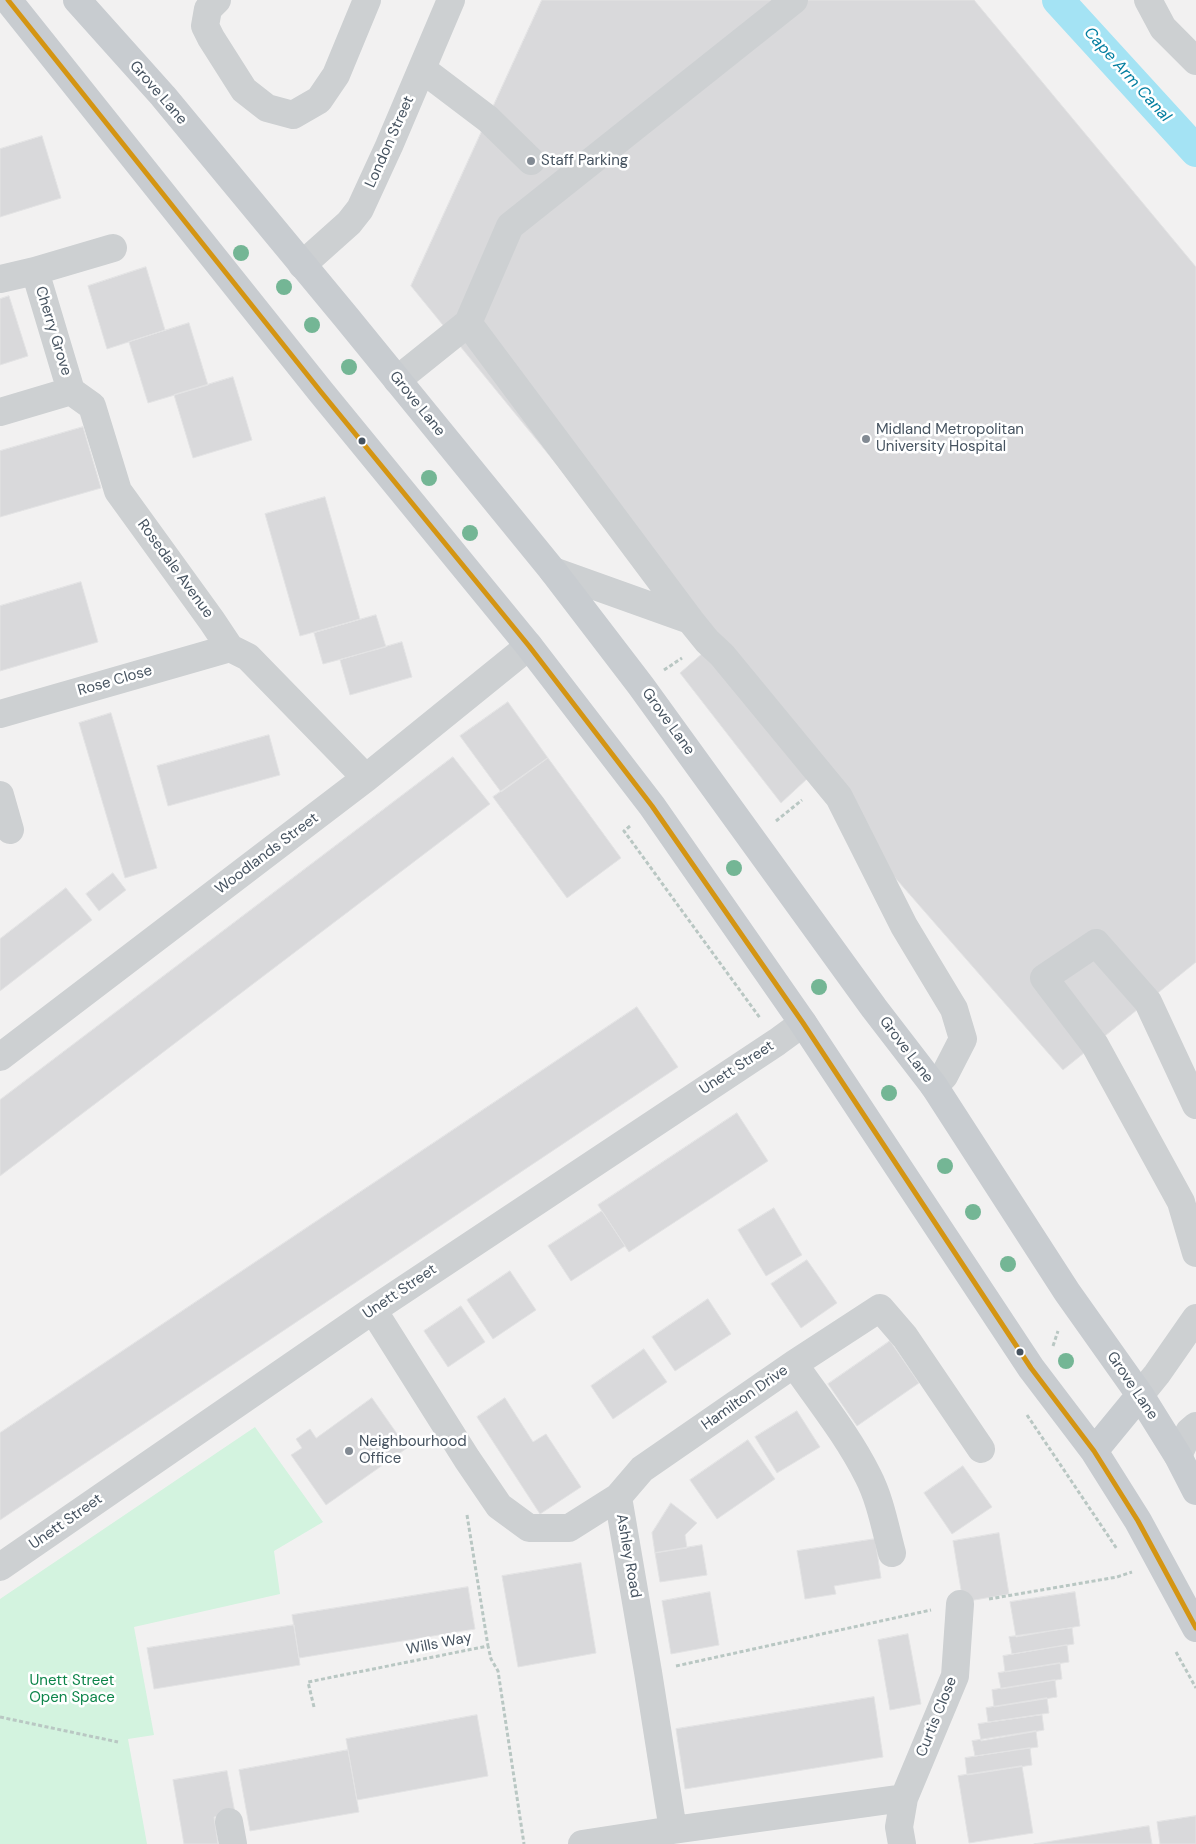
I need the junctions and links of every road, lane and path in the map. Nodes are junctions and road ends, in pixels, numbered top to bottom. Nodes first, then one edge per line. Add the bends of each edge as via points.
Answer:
1 (8, 0) edge
2 (77, 0) edge
3 (217, 0) edge
4 (367, 0) edge
5 (451, 0) edge
6 (794, 0) edge
7 (1148, 0) edge
8 (1196, 61) edge
9 (422, 70) junction
10 (531, 161) dead end
11 (113, 248) dead end
12 (302, 265) junction
13 (35, 271) junction
14 (0, 279) edge
15 (468, 323) junction
16 (397, 380) junction
17 (71, 391) junction
18 (0, 412) edge
19 (553, 571) junction
20 (690, 620) junction
21 (529, 646) junction
22 (230, 648) junction
23 (0, 714) edge
24 (366, 778) junction
25 (825, 781) junction
26 (0, 795) edge
27 (774, 824) dead end
28 (10, 830) dead end
29 (803, 1023) junction
30 (0, 1057) edge
31 (934, 1086) junction
32 (1196, 1104) edge
33 (1196, 1253) edge
34 (1077, 1306) junction
35 (373, 1310) junction
36 (1196, 1318) edge
37 (794, 1364) junction
38 (1031, 1368) junction
39 (1140, 1395) junction
40 (1196, 1426) edge
41 (981, 1449) dead end
42 (1094, 1451) junction
43 (1178, 1456) junction
44 (1196, 1491) edge
45 (618, 1497) junction
46 (466, 1509) dead end
47 (892, 1552) dead end
48 (0, 1567) edge
49 (1132, 1572) dead end
50 (960, 1604) junction
51 (1196, 1628) edge
52 (488, 1646) junction
53 (648, 1672) junction
54 (314, 1707) dead end
55 (0, 1717) edge
56 (118, 1742) dead end
57 (904, 1798) junction
58 (673, 1830) junction
59 (524, 1844) edge
60 (582, 1844) edge
61 (902, 1844) edge

1 - 21 main road
2 - 12 main road, Grove Lane via 163,96
3 - 4 street via 208,9 206,26 244,90 267,108 293,115 318,100 336,75
5 - 9 street, London Street
6 - 15 street via 510,226
7 - 8 street via 1163,28
9 - 10 street via 488,119
9 - 12 street, London Street via 360,209
11 - 13 street, Cherry Grove
12 - 16 main road, Grove Lane
13 - 14 street, Cherry Grove
13 - 17 street, Cherry Grove
15 - 16 street
15 - 20 street
16 - 19 main road, Grove Lane
17 - 18 street
17 - 22 street, Rosedale Avenue via 92,406 118,491
19 - 20 street
19 - 31 main road, Grove Lane
20 - 25 street
21 - 24 street, Woodlands Street
21 - 29 main road via 652,806
22 - 23 street, Rose Close
22 - 24 street, Rosedale Avenue via 248,657
24 - 30 street, Woodlands Street
25 - 27 path
25 - 31 street via 838,797 904,926 954,1009 963,1039 944,1076
26 - 28 street
29 - 35 street, Unett Street
29 - 38 main road
31 - 34 main road, Grove Lane
32 - 33 street via 1148,1002 1096,943 1038,969 1095,1045 1181,1202
34 - 38 path via 1061,1321 1048,1360
34 - 39 main road, Grove Lane
35 - 45 street, Ashley Road via 499,1506 529,1528 569,1528
35 - 48 street, Unett Street
36 - 39 street
37 - 41 street, Hamilton Drive via 880,1308 905,1337
37 - 45 street, Hamilton Drive via 642,1469
37 - 47 street via 869,1477
38 - 42 main road
39 - 42 main road
39 - 43 main road, Grove Lane
40 - 43 street via 1189,1432
42 - 51 main road via 1138,1521
43 - 44 main road, Grove Lane
45 - 53 street, Ashley Road
46 - 52 path
49 - 50 path
50 - 53 path
50 - 57 street, Curtis Close via 955,1676
52 - 54 path, Wills Way via 308,1682
52 - 59 path, Wills Way via 498,1671
53 - 58 street, Ashley Road
55 - 56 path
57 - 58 street
57 - 61 street, Curtis Close via 899,1827
58 - 60 street

